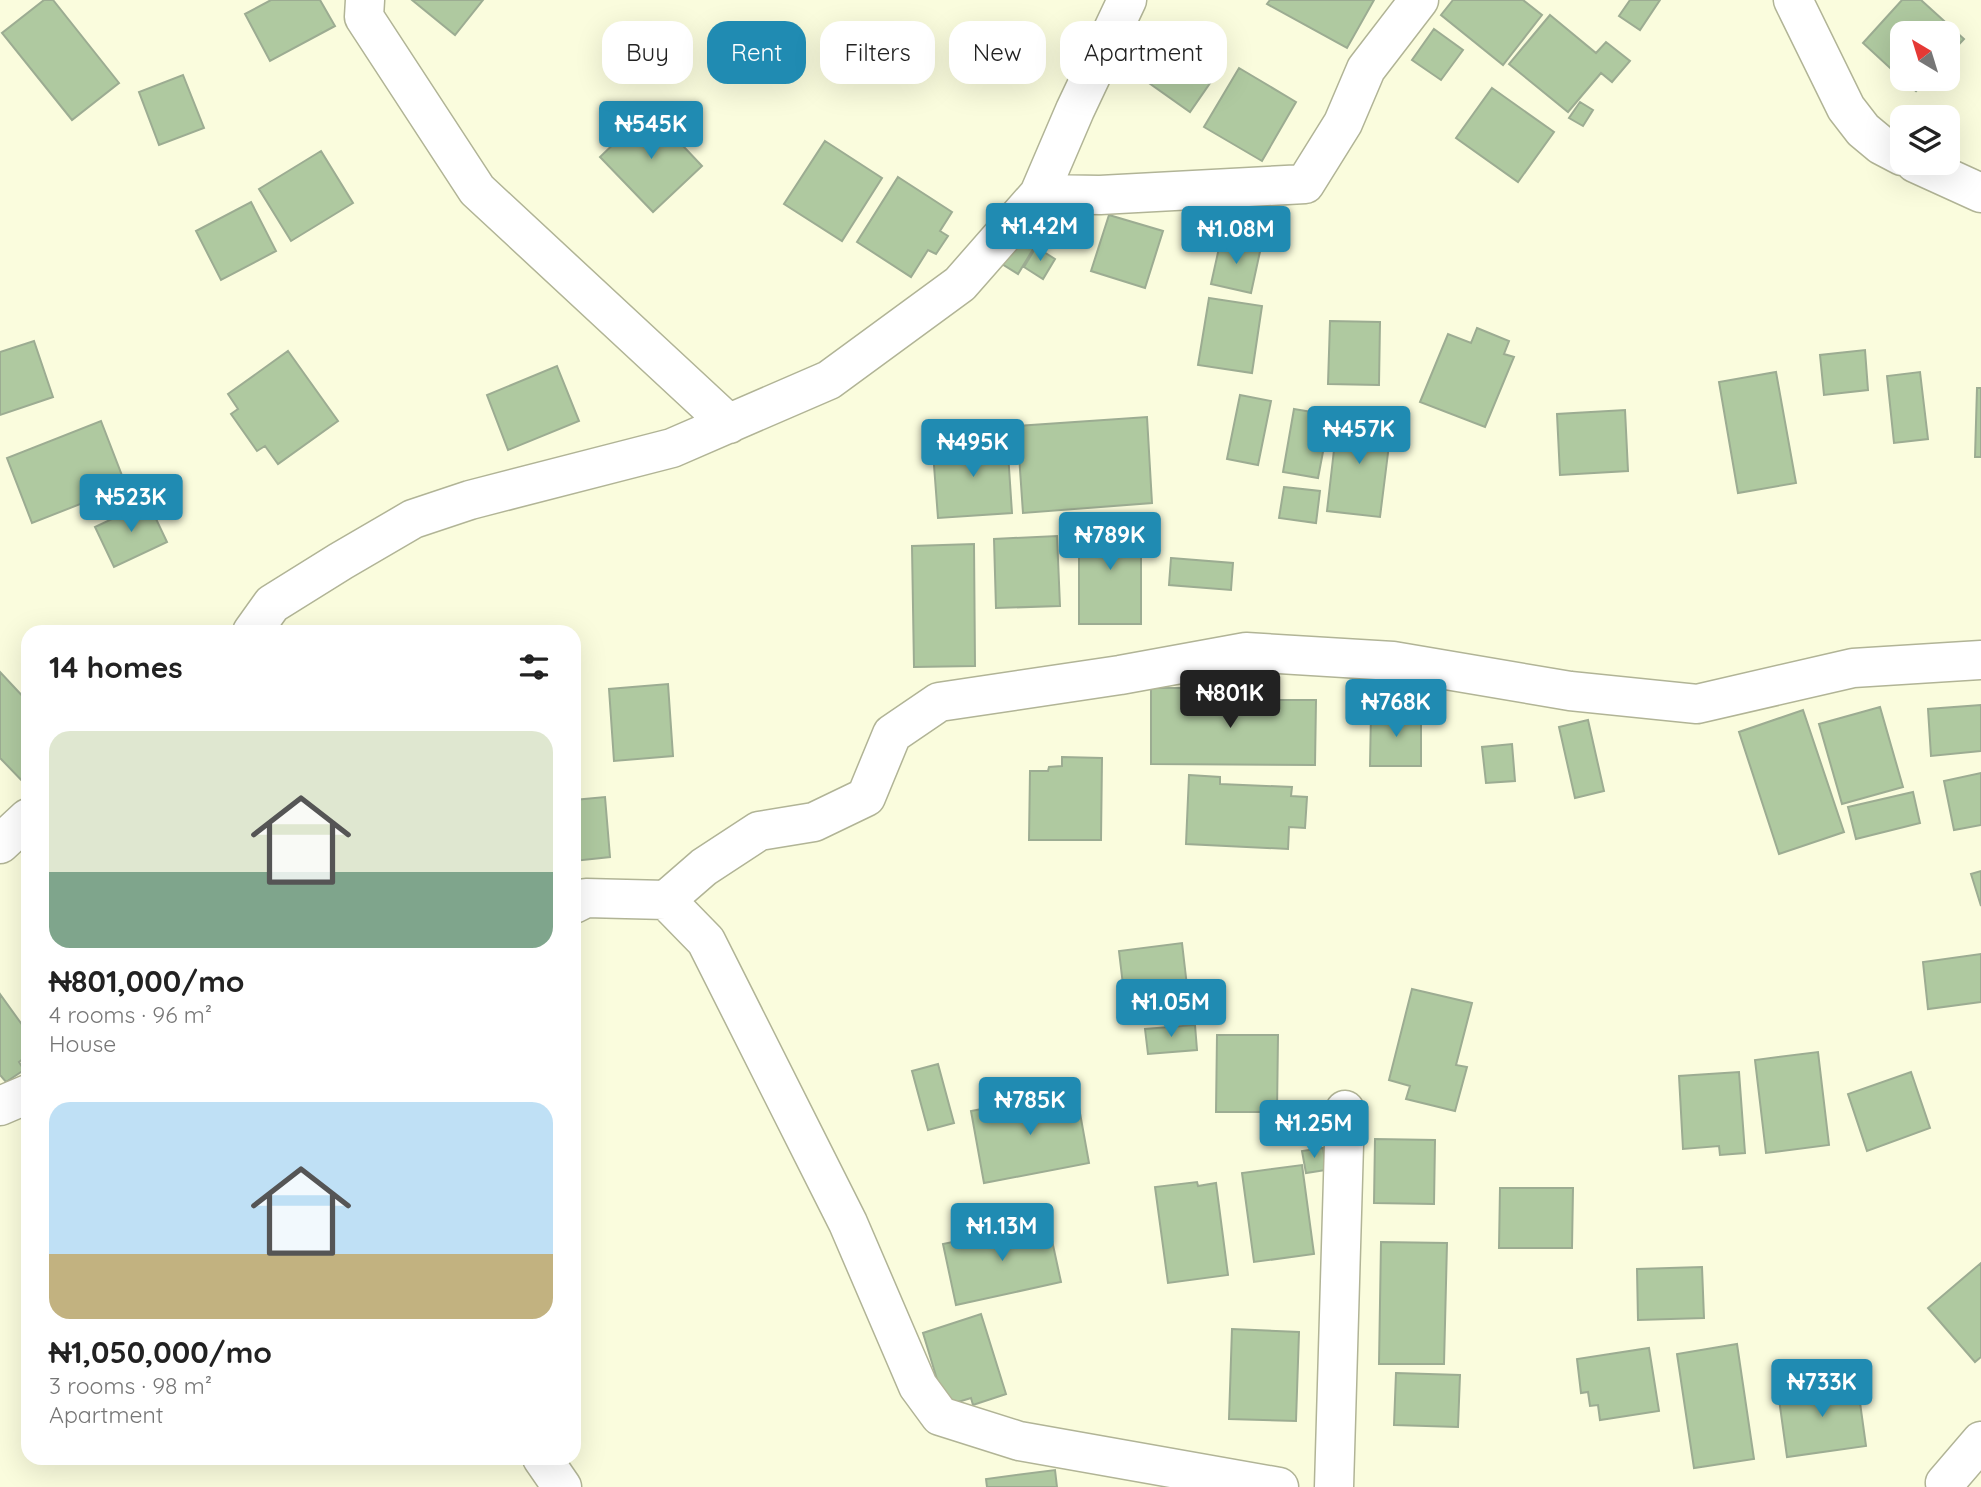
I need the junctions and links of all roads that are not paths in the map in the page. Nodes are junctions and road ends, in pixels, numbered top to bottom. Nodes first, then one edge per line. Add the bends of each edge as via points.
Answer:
1 (365, 0) edge
2 (1127, 0) edge
3 (1419, 0) edge
4 (1793, 0) edge
5 (1890, 150) edge
6 (1942, 175) edge
7 (1981, 192) edge
8 (1039, 194) junction
9 (729, 424) junction
10 (257, 625) edge
11 (1981, 660) edge
12 (21, 824) edge
13 (0, 844) edge
14 (581, 900) edge
15 (666, 900) junction
16 (21, 1097) edge
17 (0, 1106) edge
18 (1345, 1110) dead end
19 (1981, 1441) edge
20 (547, 1465) edge
21 (562, 1487) edge
22 (1279, 1487) edge
23 (1334, 1487) edge
24 (1946, 1487) edge

1 - 9 street via 364,17 477,190
2 - 8 street
3 - 8 street via 1366,69 1343,122 1305,184
4 - 5 street via 1846,108 1863,130
6 - 7 street
8 - 9 street via 960,284 829,380
9 - 10 street via 672,448 413,519 272,604
11 - 15 street via 1853,668 1697,704 1570,691 1393,661 1246,652 939,702 892,734 866,797 814,822 760,831 704,867
12 - 13 street
14 - 15 street
15 - 22 street via 706,941 848,1223 918,1386 940,1416 1019,1441
16 - 17 street
18 - 23 street
19 - 24 street
20 - 21 street

